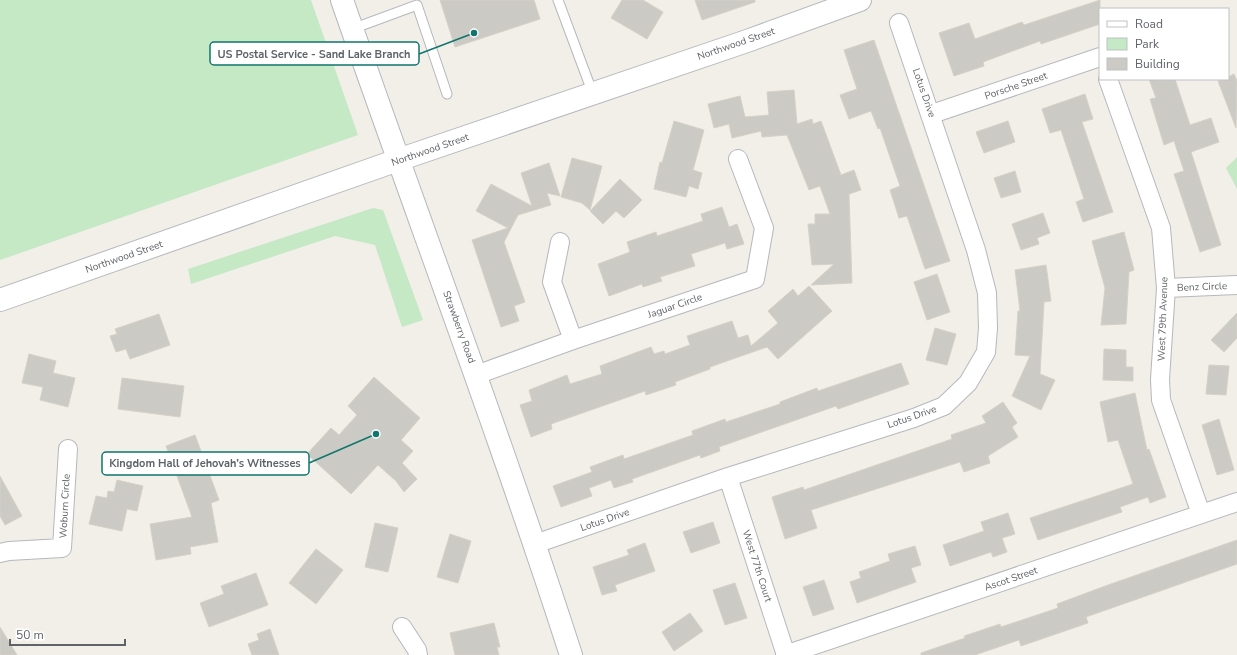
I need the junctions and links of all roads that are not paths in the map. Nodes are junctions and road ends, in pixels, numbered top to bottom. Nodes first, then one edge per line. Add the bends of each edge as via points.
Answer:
1 (342, 0) edge
2 (558, 0) edge
3 (860, 0) edge
4 (416, 2) edge
5 (899, 23) dead end
6 (352, 29) junction
7 (1099, 57) edge
8 (1108, 80) edge
9 (447, 94) dead end
10 (593, 94) junction
11 (932, 114) junction
12 (738, 159) dead end
13 (398, 160) junction
14 (560, 242) dead end
15 (1237, 285) edge
16 (1166, 288) junction
17 (0, 300) edge
18 (573, 340) junction
19 (476, 375) junction
20 (68, 450) dead end
21 (728, 477) junction
22 (1237, 502) edge
23 (1201, 514) junction
24 (535, 544) junction
25 (0, 553) edge
26 (402, 627) dead end
27 (418, 655) edge
28 (571, 655) edge
29 (785, 655) edge

1 - 6 street, Strawberry Road
2 - 10 lane
3 - 10 street, Northwood Street
4 - 6 lane
4 - 9 lane
5 - 11 street, Lotus Drive
6 - 13 street, Strawberry Road
7 - 11 street, Porsche Street
8 - 16 street, West 79th Avenue via 1161,228
10 - 13 street, Northwood Street
11 - 21 street, Lotus Drive via 976,250 987,293 986,352 968,383 944,406 914,418
12 - 18 street, Jaguar Circle via 764,228 755,279
13 - 17 street, Northwood Street
13 - 19 street, Strawberry Road
14 - 18 street via 552,282
15 - 16 street, Benz Circle
16 - 23 street, West 79th Avenue via 1160,379 1162,400
18 - 19 street, Jaguar Circle
19 - 24 street, Strawberry Road
20 - 25 street, Woburn Circle via 62,548
21 - 24 street, Lotus Drive
21 - 29 street, West 77th Court
22 - 23 street, Ascot Street
23 - 29 street, Ascot Street
24 - 28 street, Strawberry Road
26 - 27 street

